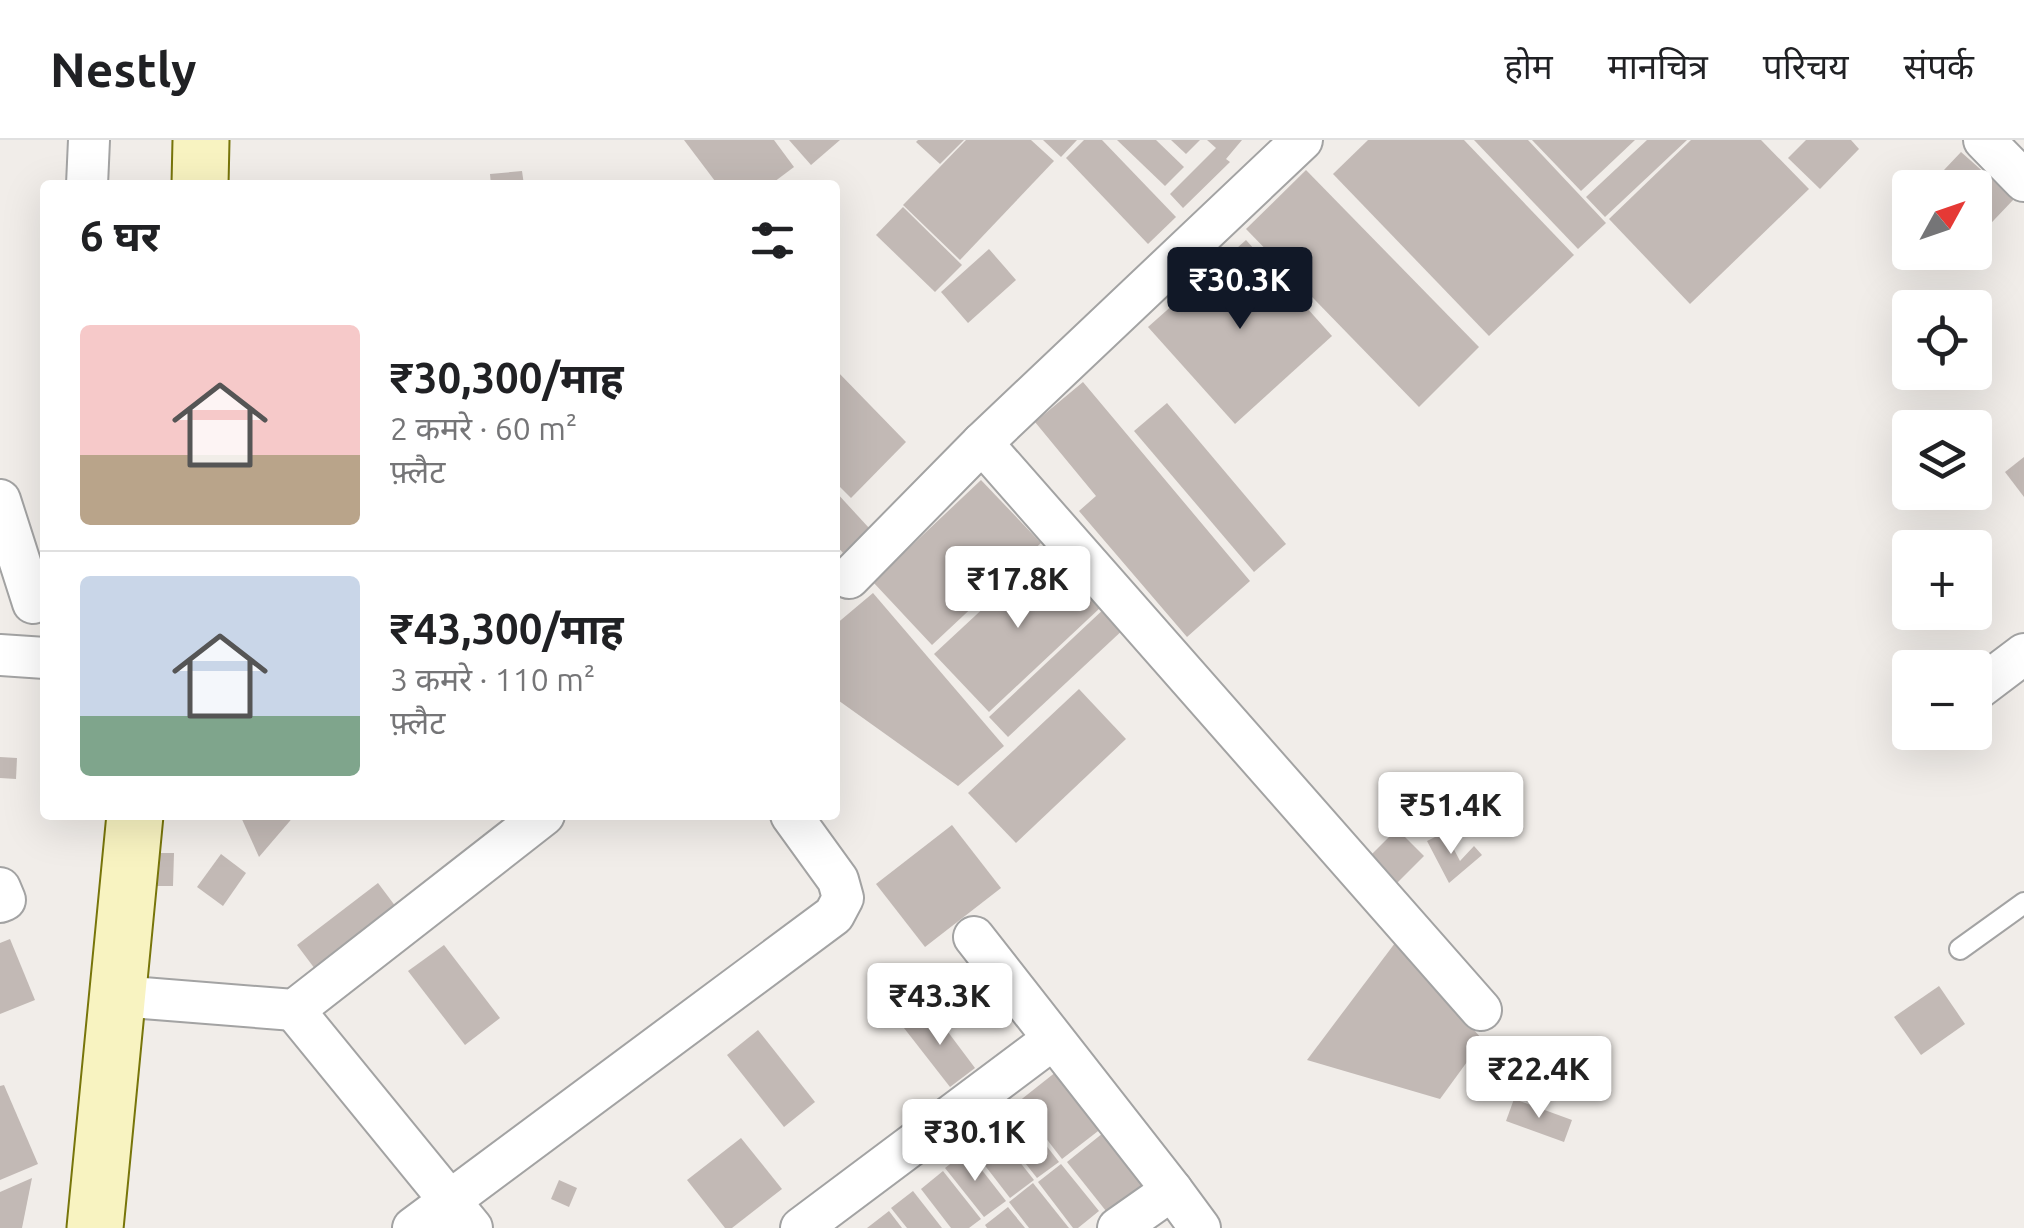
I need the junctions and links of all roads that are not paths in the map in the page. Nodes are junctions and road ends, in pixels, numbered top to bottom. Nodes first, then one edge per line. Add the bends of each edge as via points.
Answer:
1 (89, 140) edge
2 (201, 140) edge
3 (1302, 140) edge
4 (1984, 140) edge
5 (2021, 171) edge
6 (87, 180) edge
7 (200, 180) edge
8 (982, 443) junction
9 (0, 500) edge
10 (849, 578) dead end
11 (26, 605) edge
12 (2024, 654) edge
13 (0, 655) edge
14 (40, 658) edge
15 (1992, 678) edge
16 (136, 820) edge
17 (538, 820) edge
18 (795, 820) edge
19 (0, 888) edge
20 (0, 902) edge
21 (2024, 903) edge
22 (974, 937) dead end
23 (1960, 949) dead end
24 (118, 996) junction
25 (294, 1010) junction
26 (1481, 1010) dead end
27 (1052, 1040) junction
28 (1172, 1190) junction
29 (460, 1213) edge
30 (95, 1228) edge
31 (413, 1228) edge
32 (801, 1228) edge
33 (1118, 1228) edge
34 (1200, 1228) edge

1 - 6 street
2 - 7 main road
3 - 8 street
4 - 5 street
8 - 10 street
8 - 26 street
9 - 11 street
12 - 15 street
13 - 14 street
16 - 24 main road
17 - 25 street
18 - 29 street via 838,880 843,898 834,915
19 - 20 street
21 - 23 lane
22 - 27 street
24 - 25 street
24 - 30 main road
25 - 29 street
27 - 28 street
27 - 32 street
28 - 33 street
28 - 34 street
29 - 31 street

